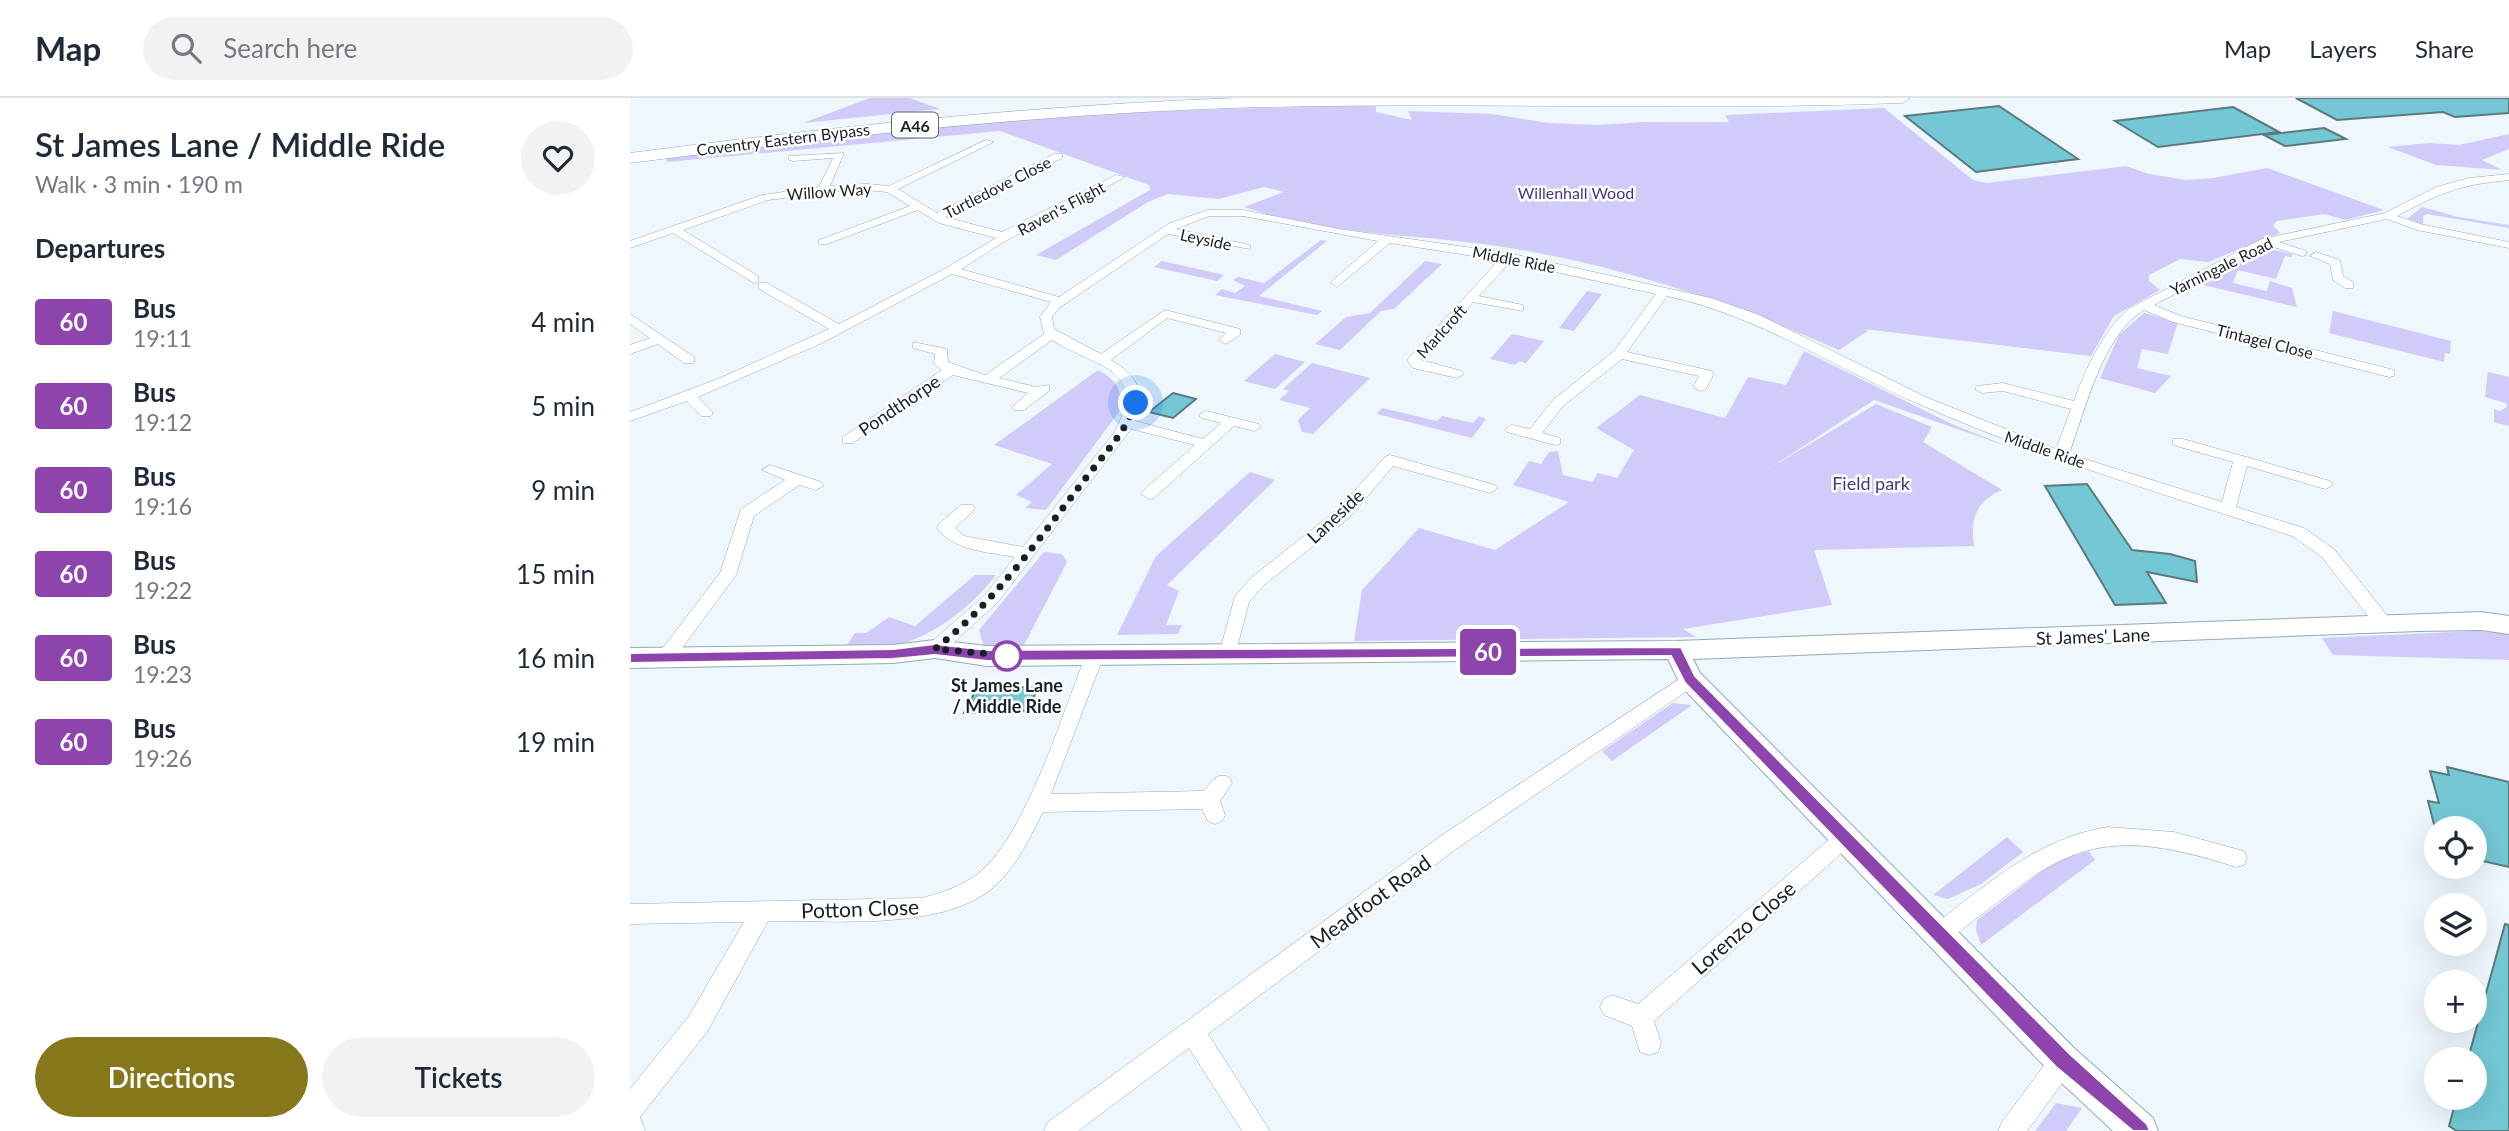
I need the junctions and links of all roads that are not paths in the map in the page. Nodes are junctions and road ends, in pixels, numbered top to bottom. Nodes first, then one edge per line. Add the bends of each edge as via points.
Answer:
1 (1220, 98) edge
2 (1902, 98) edge
3 (978, 144) dead end
4 (630, 151) edge
5 (1058, 156) dead end
6 (630, 158) edge
7 (793, 158) dead end
8 (1119, 177) dead end
9 (2509, 177) edge
10 (824, 188) junction
11 (890, 189) junction
12 (919, 206) junction
13 (2388, 216) junction
14 (937, 217) junction
15 (674, 229) junction
16 (1166, 230) junction
17 (1002, 236) junction
18 (1387, 239) junction
19 (2266, 241) junction
20 (823, 242) dead end
21 (631, 244) edge
22 (2509, 245) edge
23 (1246, 247) dead end
24 (2302, 253) dead end
25 (2316, 256) dead end
26 (1508, 257) junction
27 (951, 270) junction
28 (1337, 283) dead end
29 (2349, 285) dead end
30 (1665, 290) junction
31 (1470, 298) junction
32 (1060, 301) junction
33 (2143, 305) junction
34 (1519, 308) dead end
35 (630, 318) edge
36 (837, 328) junction
37 (1052, 334) junction
38 (660, 339) junction
39 (1226, 340) dead end
40 (918, 345) dead end
41 (630, 350) edge
42 (1619, 354) junction
43 (1103, 359) junction
44 (689, 360) dead end
45 (951, 370) junction
46 (2389, 373) dead end
47 (1457, 374) dead end
48 (988, 379) junction
49 (1700, 387) dead end
50 (1982, 389) dead end
51 (690, 397) junction
52 (1019, 407) dead end
53 (2078, 407) junction
54 (706, 413) dead end
55 (1206, 415) dead end
56 (630, 417) edge
57 (1232, 421) junction
58 (1128, 424) junction
59 (1254, 427) dead end
60 (1512, 429) dead end
61 (1534, 435) junction
62 (848, 440) dead end
63 (1555, 441) dead end
64 (2179, 441) dead end
65 (1207, 444) junction
66 (2061, 456) junction
67 (2241, 460) junction
68 (770, 470) dead end
69 (797, 479) junction
70 (2324, 483) dead end
71 (816, 485) dead end
72 (1490, 488) dead end
73 (1149, 494) dead end
74 (2228, 507) junction
75 (967, 509) dead end
76 (1027, 554) junction
77 (2384, 624) junction
78 (2509, 625) edge
79 (935, 649) junction
80 (1676, 650) junction
81 (1228, 654) junction
82 (1095, 655) junction
83 (630, 658) edge
84 (665, 658) junction
85 (1690, 679) junction
86 (1215, 799) dead end
87 (1036, 803) junction
88 (1846, 838) junction
89 (2236, 858) dead end
90 (762, 911) junction
91 (630, 914) edge
92 (1939, 934) junction
93 (1612, 1007) dead end
94 (1640, 1017) junction
95 (1193, 1032) junction
96 (1648, 1043) dead end
97 (2063, 1061) junction
98 (630, 1109) edge
99 (630, 1124) edge
100 (632, 1131) edge
101 (1057, 1131) edge
102 (1257, 1131) edge
103 (2011, 1131) edge
104 (2140, 1131) edge

1 - 4 highway, Coventry Eastern Bypass / A46 via 981,112
2 - 6 highway, Coventry Eastern Bypass / A46 via 1738,104 1202,104 867,129
3 - 11 street
5 - 14 street, Turtledove Close
7 - 10 street via 812,153 841,156
8 - 17 street, Raven's Flight
9 - 13 street, Yarningale Road via 2440,189
10 - 11 street, Willow Way
10 - 15 street, Willow Way via 766,197
11 - 12 street, Willow Way
12 - 14 street, Willow Way
12 - 20 street
13 - 19 street, Yarningale Road
13 - 22 street via 2417,227
14 - 17 street, Willow Way
15 - 21 street, Willow Way
15 - 36 street
16 - 18 street, Middle Ride via 1185,219 1224,212
16 - 23 street, Leyside
16 - 32 street, Middle Ride
17 - 27 street
18 - 26 street, Middle Ride
18 - 28 street
19 - 24 street
19 - 33 street, Yarningale Road
25 - 29 street via 2336,262 2337,277
26 - 30 street, Middle Ride
26 - 31 street, Marlcroft
27 - 32 street
27 - 36 street
30 - 42 street
30 - 66 street, Middle Ride via 1755,318 1951,413
31 - 34 street, Marlcroft
31 - 47 street, Marlcroft via 1414,360 1418,365
32 - 37 street via 1045,320
33 - 46 street, Tintagel Close via 2177,319
33 - 53 street, Yarningale Road via 2118,325
35 - 38 street
36 - 51 street
37 - 43 street
37 - 48 street
38 - 41 street
38 - 44 street
39 - 43 street via 1235,332 1165,314
40 - 45 street, Pondthorpe via 942,352 940,364
42 - 49 street via 1707,374
42 - 61 street via 1558,403
43 - 58 street via 1132,385 1136,403
45 - 48 street, Pondthorpe
45 - 62 street, Pondthorpe
48 - 52 street, Pondthorpe via 1043,389
50 - 53 street via 2003,387
51 - 54 street
51 - 56 street
53 - 66 street, Yarningale Road
55 - 57 street
57 - 59 street
57 - 65 street
58 - 65 street
58 - 76 street
60 - 61 street
61 - 63 street
64 - 67 street
65 - 73 street
66 - 74 street, Middle Ride
67 - 70 street
67 - 74 street
68 - 69 street
69 - 71 street
69 - 84 street via 747,513 728,575
72 - 81 street, Laneside via 1391,460 1344,513 1258,581 1241,600
74 - 77 street, Middle Ride via 2313,540 2328,552
75 - 76 street via 945,528 949,534
76 - 79 street via 991,599
77 - 78 street, St James' Lane via 2481,621
77 - 80 street, St James' Lane
79 - 82 street, St James' Lane via 987,656
79 - 84 street, St James' Lane via 893,654
80 - 81 street, St James' Lane
80 - 85 street
81 - 82 street, St James' Lane
82 - 87 street, Potton Close
83 - 84 street, St James' Lane
85 - 88 street
85 - 95 street, Meadfoot Road via 1452,840
86 - 87 street
87 - 90 street, Potton Close via 1008,856 989,877 942,904
88 - 92 street
88 - 94 street, Lorenzo Close
89 - 92 street via 2161,839 2100,839 2070,845 2040,859
90 - 91 street, Potton Close
90 - 98 street via 698,1024
92 - 97 street
93 - 94 street
94 - 96 street
95 - 101 street, Meadfoot Road
95 - 102 street
97 - 103 street
97 - 104 street
99 - 100 street

